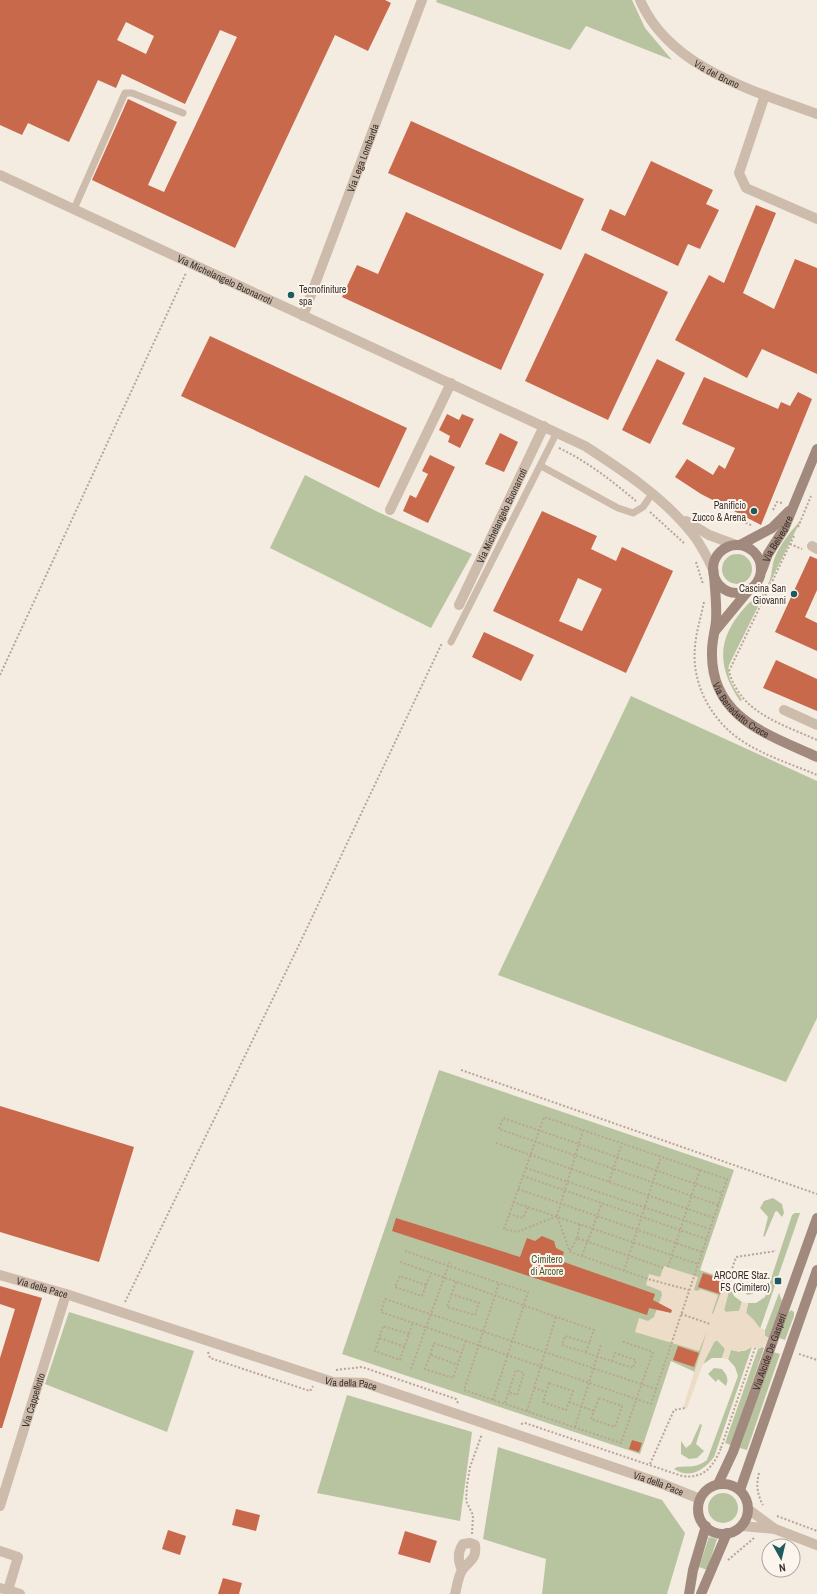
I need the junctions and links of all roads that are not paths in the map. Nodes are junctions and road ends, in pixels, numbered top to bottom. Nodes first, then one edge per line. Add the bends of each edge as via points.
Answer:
1 (422, 0) edge
2 (640, 0) edge
3 (765, 95) junction
4 (183, 113) dead end
5 (817, 114) edge
6 (0, 175) edge
7 (74, 209) junction
8 (817, 219) edge
9 (303, 316) junction
10 (451, 383) junction
11 (544, 426) junction
12 (557, 432) junction
13 (817, 449) edge
14 (541, 466) junction
15 (652, 494) junction
16 (788, 505) junction
17 (390, 510) dead end
18 (676, 514) junction
19 (738, 545) junction
20 (762, 570) junction
21 (714, 573) junction
22 (749, 590) junction
23 (459, 606) dead end
24 (715, 631) junction
25 (451, 642) dead end
26 (784, 710) dead end
27 (817, 724) edge
28 (817, 757) edge
29 (817, 1218) edge
30 (817, 1270) edge
31 (0, 1275) edge
32 (66, 1294) junction
33 (718, 1484) junction
34 (740, 1490) junction
35 (700, 1499) junction
36 (0, 1506) edge
37 (748, 1509) junction
38 (706, 1526) junction
39 (742, 1526) junction
40 (775, 1529) junction
41 (727, 1533) junction
42 (817, 1545) edge
43 (0, 1551) edge
44 (462, 1570) junction
45 (4, 1589) edge
46 (20, 1594) edge
47 (455, 1594) edge
48 (689, 1594) edge
49 (701, 1594) edge

1 - 9 street, Via Lega Lombarda
2 - 3 street, Via del Bruno via 660,32 684,54 700,65
3 - 5 street, Via del Bruno
3 - 8 street via 739,173 746,188
4 - 7 lane via 132,93 124,93
6 - 7 street, Via Michelangelo Buonarroti
7 - 9 street, Via Michelangelo Buonarroti
9 - 10 street, Via Michelangelo Buonarroti
10 - 11 street, Via Michelangelo Buonarroti
10 - 17 street
11 - 12 street, Via Michelangelo Buonarroti
11 - 23 street, Via Michelangelo Buonarroti
12 - 14 lane
12 - 15 street, Via Michelangelo Buonarroti via 585,446 627,473
13 - 16 street, Via Belvedere
14 - 15 lane via 618,508 633,513 643,507
14 - 25 lane
15 - 18 street, Via Michelangelo Buonarroti
16 - 19 street, Via Belvedere via 772,528
16 - 20 street, Via Belvedere via 784,529 768,554
18 - 19 street, Via Michelangelo Buonarroti via 709,535
18 - 21 street, Via Michelangelo Buonarroti via 691,531
19 - 20 street via 750,548 757,554
19 - 21 street via 720,552 715,561
20 - 22 street via 758,582
21 - 22 street via 719,584 728,591 740,593
21 - 24 street, Via Benedetto Croce
22 - 24 street, Via Benedetto Croce
24 - 28 street, Via Benedetto Croce via 711,650 714,678 724,701 741,718 761,731
26 - 27 street
29 - 33 street, Via Alcide De Gasperi via 733,1452
30 - 34 street, Via Alcide De Gasperi
31 - 32 street, Via della Pace
32 - 35 street, Via della Pace via 318,1378 333,1382 365,1383 660,1483
32 - 36 street, Via Cappellotto
33 - 34 street via 726,1484
33 - 35 street via 704,1492
34 - 37 street via 746,1498
35 - 38 street via 699,1513
37 - 39 street
37 - 40 street
38 - 41 street via 715,1532
38 - 48 street
39 - 40 street
39 - 41 street
40 - 42 street
41 - 49 street
43 - 45 street via 18,1557
44 - 44 street via 474,1559 475,1545 463,1544 460,1549 458,1556
44 - 47 street
45 - 46 street

